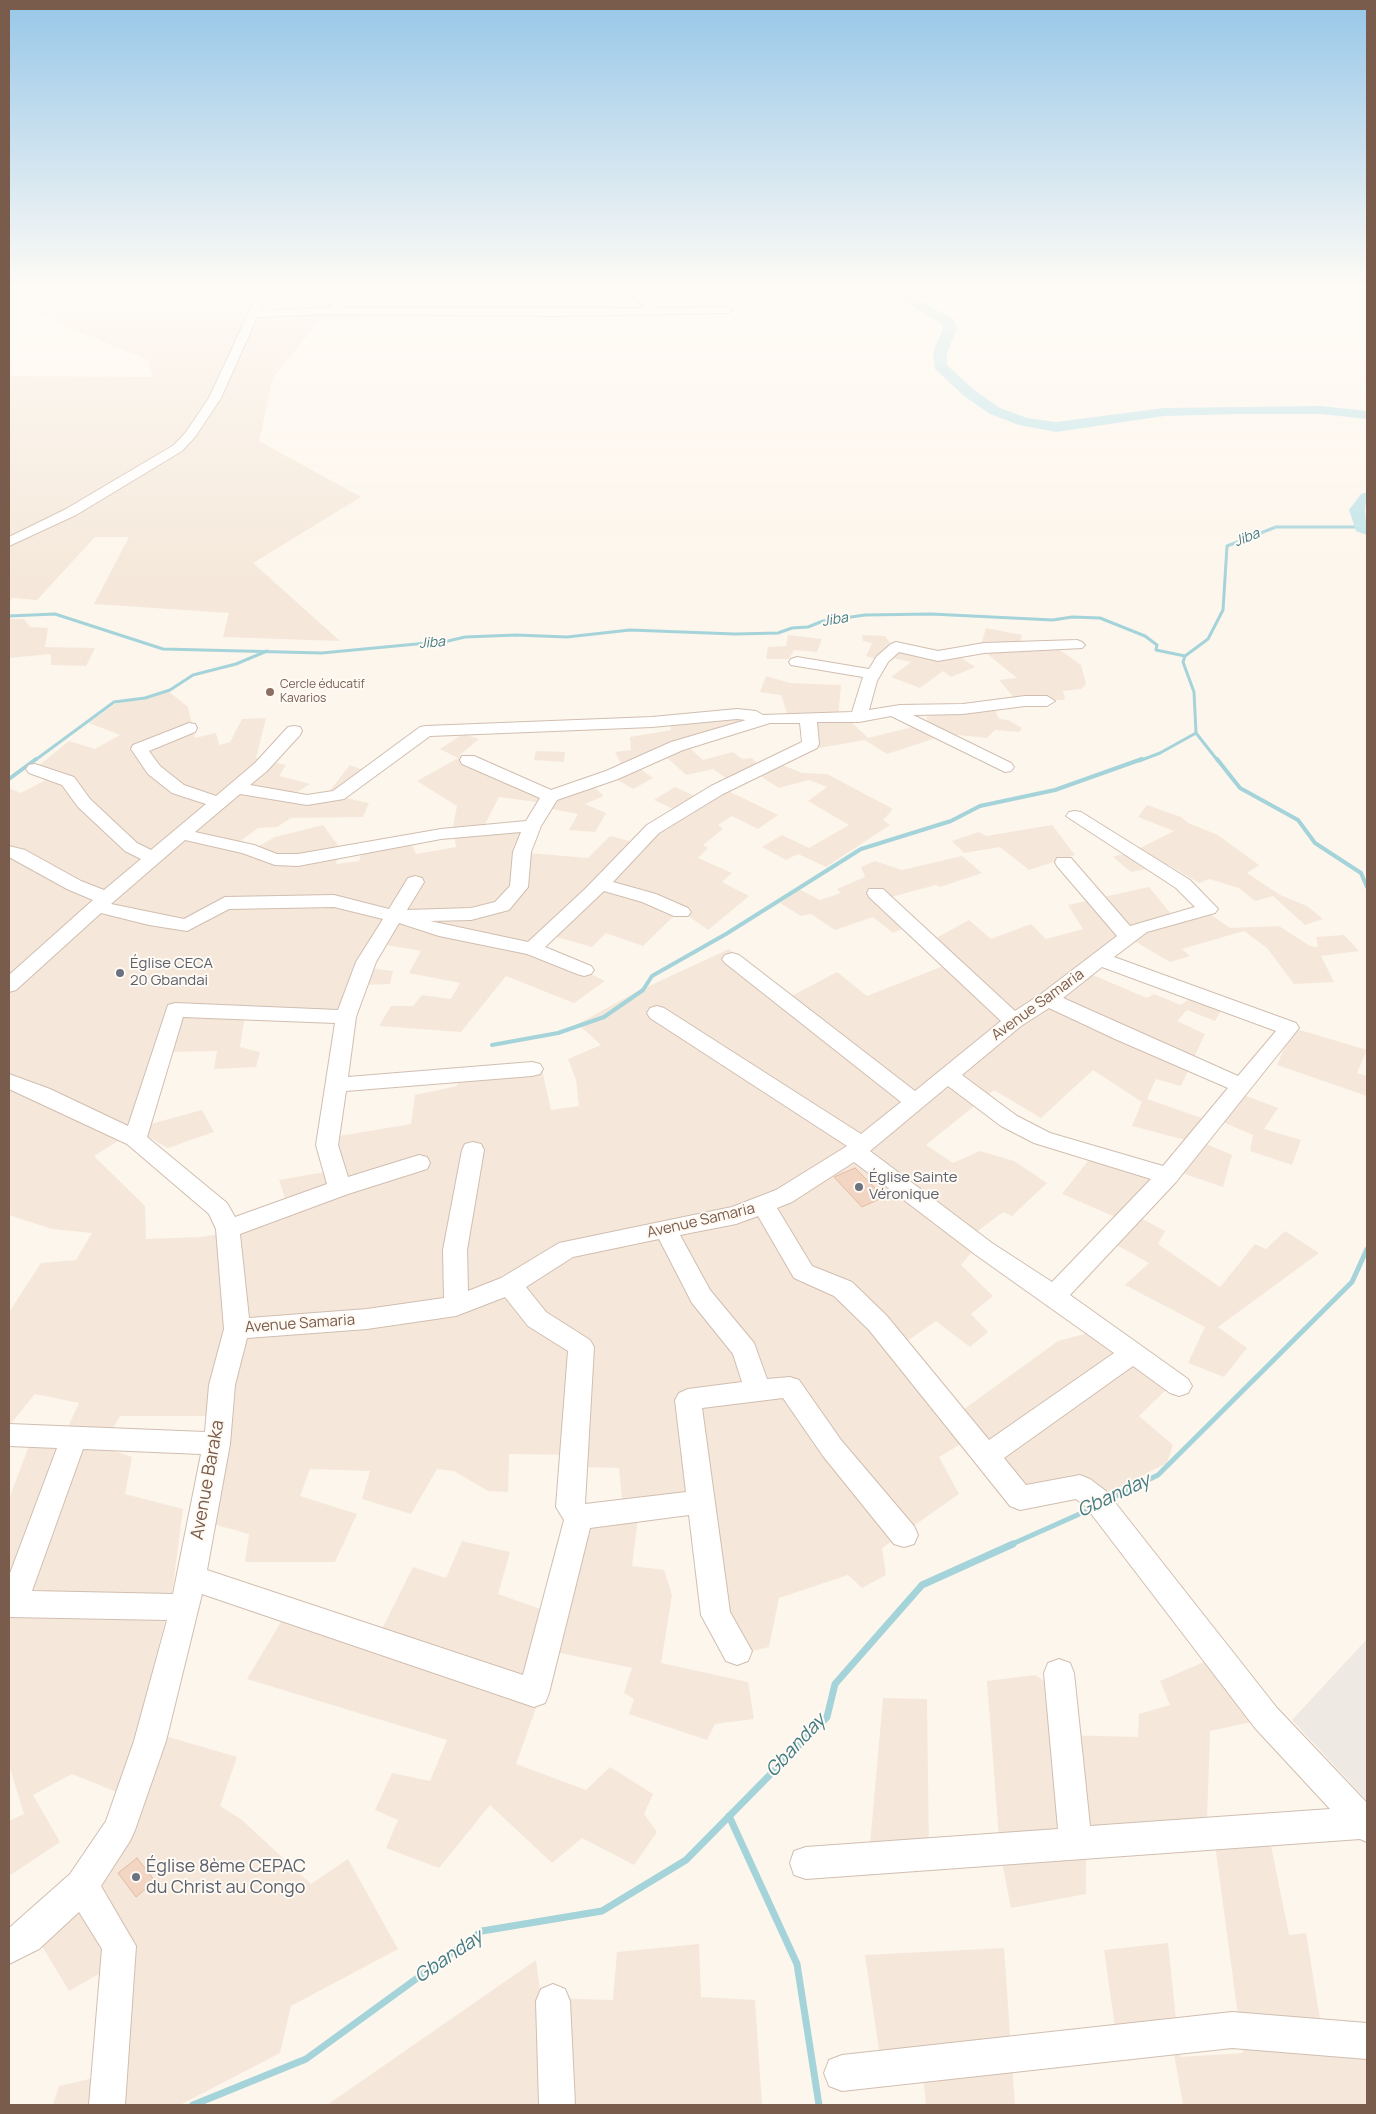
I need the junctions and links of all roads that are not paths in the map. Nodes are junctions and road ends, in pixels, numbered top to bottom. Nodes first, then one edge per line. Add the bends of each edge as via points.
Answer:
1 (220, 387) edge
2 (9, 542) edge
3 (1077, 646) dead end
4 (797, 662) dead end
5 (873, 674) junction
6 (1048, 701) dead end
7 (893, 711) junction
8 (858, 717) junction
9 (769, 718) junction
10 (808, 718) junction
11 (189, 728) dead end
12 (294, 731) dead end
13 (468, 760) dead end
14 (1005, 766) dead end
15 (35, 770) dead end
16 (237, 788) junction
17 (550, 796) junction
18 (219, 803) junction
19 (1075, 816) dead end
20 (532, 826) junction
21 (182, 834) junction
22 (9, 851) edge
23 (152, 858) junction
24 (1064, 862) dead end
25 (415, 882) dead end
26 (600, 884) junction
27 (876, 893) dead end
28 (102, 902) junction
29 (681, 912) dead end
30 (396, 916) junction
31 (1128, 936) junction
32 (532, 949) junction
33 (732, 959) dead end
34 (1100, 959) junction
35 (18, 968) edge
36 (584, 970) dead end
37 (9, 986) edge
38 (1048, 1000) junction
39 (657, 1013) dead end
40 (346, 1017) junction
41 (1014, 1021) junction
42 (532, 1069) dead end
43 (948, 1074) junction
44 (9, 1081) edge
45 (336, 1085) junction
46 (1243, 1086) junction
47 (914, 1101) junction
48 (134, 1139) junction
49 (858, 1148) junction
50 (473, 1150) dead end
51 (419, 1163) dead end
52 (1168, 1176) junction
53 (340, 1188) junction
54 (764, 1206) junction
55 (228, 1229) junction
56 (666, 1230) junction
57 (510, 1285) junction
58 (1054, 1296) junction
59 (456, 1306) junction
60 (237, 1328) junction
61 (1134, 1352) junction
62 (1179, 1386) dead end
63 (757, 1390) junction
64 (9, 1436) edge
65 (73, 1440) junction
66 (217, 1444) junction
67 (986, 1456) junction
68 (703, 1502) junction
69 (579, 1517) junction
70 (904, 1535) dead end
71 (191, 1577) junction
72 (11, 1603) edge
73 (185, 1607) junction
74 (737, 1652) dead end
75 (1059, 1674) dead end
76 (1366, 1825) edge
77 (1076, 1843) junction
78 (806, 1863) dead end
79 (82, 1886) junction
80 (9, 1948) edge
81 (553, 2001) dead end
82 (1367, 2040) edge
83 (842, 2073) dead end
84 (107, 2105) edge
85 (557, 2105) edge

1 - 2 street via 196,427 178,448 71,512
3 - 5 street via 984,648 938,656 896,647 882,659
4 - 5 street
5 - 8 street
6 - 7 street via 963,709
7 - 8 street
7 - 14 street
8 - 10 street
9 - 10 street
9 - 16 street via 737,714 642,722 426,731 338,795 307,800
9 - 17 street via 677,746 612,776
10 - 26 street via 811,744 717,790 653,829
11 - 18 street via 139,749 154,770 178,789
12 - 16 street
13 - 17 street
15 - 23 street via 68,781 84,803 124,841
16 - 18 street
17 - 20 street
18 - 21 street
19 - 31 street, Avenue Samaria via 1183,884 1208,909 1140,928
20 - 21 street via 441,834 298,860 275,859 248,849
20 - 30 street via 522,852 519,887 502,906 471,914
21 - 23 street
22 - 28 street
23 - 28 street
24 - 31 street
25 - 30 street
26 - 29 street via 649,898
26 - 32 street
27 - 41 street
28 - 30 street via 149,919 187,925 225,903 334,901
28 - 35 street
30 - 32 street via 439,930
30 - 40 street via 366,962
31 - 34 street, Avenue Samaria
32 - 36 street
33 - 47 street
34 - 38 street, Avenue Samaria
34 - 46 street via 1289,1028
35 - 37 street
38 - 41 street, Avenue Samaria
38 - 46 street
39 - 49 street
40 - 45 street
40 - 48 street via 175,1010
41 - 43 street, Avenue Samaria
42 - 45 street
43 - 47 street, Avenue Samaria
43 - 52 street via 1009,1121 1042,1138
44 - 48 street, Avenue Baraka
45 - 53 street via 327,1145
46 - 52 street
47 - 49 street, Avenue Samaria
48 - 55 street, Avenue Baraka via 219,1209
49 - 54 street, Avenue Samaria
49 - 58 street via 984,1249
50 - 59 street via 455,1250
51 - 53 street
52 - 58 street
53 - 55 street
54 - 56 street, Avenue Samaria
54 - 67 street via 803,1272 842,1289 878,1323
55 - 60 street, Avenue Baraka
56 - 57 street, Avenue Samaria via 567,1249
56 - 63 street via 700,1296 745,1350
57 - 59 street, Avenue Samaria
57 - 69 street via 538,1319 581,1348 570,1507
58 - 61 street
59 - 60 street, Avenue Samaria via 367,1319
60 - 66 street, Avenue Baraka via 222,1385
61 - 62 street
61 - 67 street
63 - 68 street via 688,1400
63 - 70 street via 790,1387 832,1448
64 - 65 street
65 - 66 street
65 - 72 street
66 - 71 street, Avenue Baraka
67 - 76 street via 1020,1498 1080,1488 1100,1504 1266,1718
68 - 69 street
68 - 74 street via 716,1615
69 - 71 street via 534,1693
71 - 73 street, Avenue Baraka
72 - 73 street
73 - 79 street, Avenue Baraka via 150,1741 119,1830
75 - 77 street
76 - 77 street
77 - 78 street
79 - 80 street, Avenue Baraka via 27,1937
79 - 84 street via 119,1946
81 - 85 street
82 - 83 street via 1232,2030

